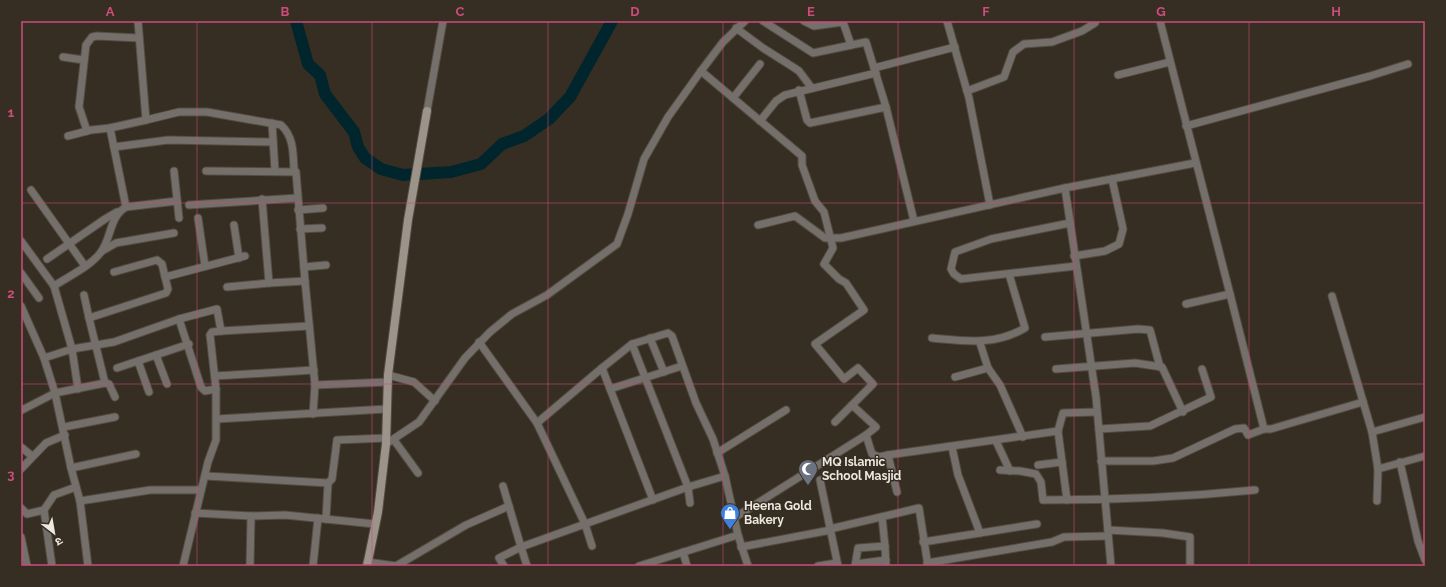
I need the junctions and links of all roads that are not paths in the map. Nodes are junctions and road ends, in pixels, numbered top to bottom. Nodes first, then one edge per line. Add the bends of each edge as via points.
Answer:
1 (138, 21) edge
2 (443, 21) edge
3 (745, 21) edge
4 (763, 21) edge
5 (804, 21) edge
6 (948, 21) edge
7 (1160, 21) edge
8 (1096, 22) edge
9 (736, 28) junction
10 (139, 38) junction
11 (851, 45) junction
12 (955, 47) junction
13 (63, 57) dead end
14 (84, 60) junction
15 (1170, 62) junction
16 (760, 64) dead end
17 (1408, 64) dead end
18 (701, 70) junction
19 (875, 71) junction
20 (1118, 75) dead end
21 (811, 87) junction
22 (799, 90) junction
23 (967, 91) junction
24 (734, 98) junction
25 (886, 107) junction
26 (427, 111) joint
27 (146, 120) junction
28 (760, 120) junction
29 (272, 123) junction
30 (1186, 126) junction
31 (110, 128) junction
32 (87, 131) junction
33 (68, 136) dead end
34 (273, 142) junction
35 (114, 147) junction
36 (1195, 163) junction
37 (294, 170) junction
38 (174, 171) dead end
39 (206, 171) dead end
40 (274, 171) junction
41 (1112, 179) junction
42 (1065, 188) junction
43 (31, 190) dead end
44 (297, 198) junction
45 (262, 199) junction
46 (177, 201) junction
47 (189, 205) dead end
48 (990, 205) junction
49 (126, 207) junction
50 (323, 208) dead end
51 (298, 210) junction
52 (117, 212) junction
53 (179, 218) dead end
54 (198, 218) dead end
55 (914, 221) junction
56 (1070, 223) junction
57 (234, 225) dead end
58 (758, 225) dead end
59 (322, 228) dead end
60 (300, 229) junction
61 (174, 232) dead end
62 (831, 238) junction
63 (21, 241) edge
64 (68, 244) junction
65 (102, 251) junction
66 (1074, 256) junction
67 (47, 259) dead end
68 (85, 266) junction
69 (206, 266) junction
70 (326, 266) dead end
71 (1076, 266) junction
72 (304, 267) junction
73 (114, 272) dead end
74 (21, 274) edge
75 (1009, 274) junction
76 (165, 277) junction
77 (305, 281) junction
78 (269, 283) junction
79 (54, 286) junction
80 (227, 287) dead end
81 (1230, 294) junction
82 (84, 295) dead end
83 (1332, 296) dead end
84 (39, 298) dead end
85 (1186, 304) dead end
86 (21, 307) edge
87 (89, 318) junction
88 (180, 319) junction
89 (309, 326) junction
90 (221, 331) junction
91 (1086, 334) junction
92 (1045, 337) dead end
93 (650, 338) junction
94 (932, 338) dead end
95 (479, 342) junction
96 (980, 342) junction
97 (188, 344) junction
98 (632, 344) junction
99 (97, 345) junction
100 (72, 350) junction
101 (156, 355) junction
102 (44, 358) junction
103 (138, 361) junction
104 (682, 366) junction
105 (1160, 366) junction
106 (117, 368) dead end
107 (602, 368) junction
108 (988, 368) junction
109 (1090, 368) junction
110 (1056, 369) dead end
111 (1202, 369) dead end
112 (314, 370) junction
113 (664, 372) junction
114 (215, 376) junction
115 (955, 377) dead end
116 (388, 378) junction
117 (645, 379) junction
118 (105, 383) junction
119 (167, 384) dead end
120 (316, 385) junction
121 (78, 389) junction
122 (216, 389) junction
123 (610, 389) junction
124 (149, 392) dead end
125 (55, 393) junction
126 (114, 397) dead end
127 (435, 401) junction
128 (1362, 402) junction
129 (852, 405) junction
130 (386, 409) junction
131 (22, 410) edge
132 (786, 410) dead end
133 (1097, 412) junction
134 (1183, 412) junction
135 (313, 414) junction
136 (115, 417) dead end
137 (1425, 417) edge
138 (217, 419) junction
139 (537, 422) junction
140 (835, 422) dead end
141 (1099, 429) junction
142 (1264, 429) junction
143 (64, 431) junction
144 (1058, 431) junction
145 (1372, 432) junction
146 (866, 435) junction
147 (1023, 437) junction
148 (389, 441) junction
149 (996, 441) junction
150 (21, 447) edge
151 (952, 447) junction
152 (717, 453) junction
153 (136, 454) dead end
154 (888, 455) junction
155 (32, 456) junction
156 (1425, 456) edge
157 (1101, 461) junction
158 (1062, 462) junction
159 (1400, 462) junction
160 (1038, 465) dead end
161 (71, 468) junction
162 (21, 469) edge
163 (1378, 469) junction
164 (1000, 470) dead end
165 (1010, 471) junction
166 (418, 473) dead end
167 (206, 476) junction
168 (725, 476) junction
169 (820, 480) dead end
170 (328, 484) junction
171 (76, 486) junction
172 (503, 486) dead end
173 (688, 487) junction
174 (201, 490) junction
175 (1255, 490) dead end
176 (897, 492) dead end
177 (653, 500) junction
178 (1067, 500) junction
179 (1105, 500) junction
180 (80, 501) junction
181 (1377, 501) dead end
182 (690, 503) dead end
183 (509, 506) junction
184 (21, 508) edge
185 (44, 510) junction
186 (195, 513) junction
187 (251, 516) junction
188 (882, 517) junction
189 (318, 518) junction
190 (734, 518) junction
191 (326, 519) junction
192 (375, 524) junction
193 (585, 524) junction
194 (1037, 524) dead end
195 (831, 530) junction
196 (980, 533) junction
197 (1108, 533) junction
198 (738, 535) junction
199 (21, 537) edge
200 (1422, 540) edge
201 (923, 542) junction
202 (592, 546) dead end
203 (885, 546) junction
204 (521, 547) junction
205 (741, 547) junction
206 (683, 552) junction
207 (1425, 560) edge
208 (886, 563) edge
209 (367, 564) edge
210 (838, 565) edge
211 (856, 565) edge
212 (928, 565) edge
213 (27, 566) edge
214 (52, 566) edge
215 (88, 566) edge
216 (183, 566) edge
217 (250, 566) edge
218 (313, 566) edge
219 (504, 566) edge
220 (527, 566) edge
221 (639, 566) edge
222 (688, 566) edge
223 (748, 566) edge
224 (818, 566) edge
225 (1111, 566) edge
226 (1190, 566) edge

1 - 10 street
2 - 26 street
3 - 9 street
4 - 11 street via 813,53
5 - 11 street via 814,26 841,21
6 - 12 street
7 - 15 street
8 - 23 street via 1082,31 1052,42 1024,44 1013,52 1004,77
9 - 18 street
9 - 21 street via 799,72
10 - 14 street via 92,37 86,45
10 - 27 street
11 - 19 street via 868,43
12 - 19 street
12 - 23 street
13 - 14 street
14 - 32 street via 79,107
15 - 20 street
15 - 30 street
16 - 24 street
17 - 30 street
18 - 24 street
18 - 95 street via 668,117 644,159 617,244 547,295 512,314
19 - 21 street
19 - 25 street
21 - 22 street
22 - 25 street via 810,123
22 - 28 street via 780,97
23 - 48 street
24 - 28 street
25 - 55 street
26 - 116 street via 408,220
27 - 29 street via 179,112 207,112
27 - 31 street
28 - 62 street via 802,156 802,165 815,201 824,212
29 - 34 street
29 - 37 street via 281,125 292,140
30 - 36 street
31 - 32 street
31 - 35 street
32 - 33 street
34 - 35 street via 168,140
34 - 40 street
35 - 49 street
36 - 41 street
36 - 81 street
37 - 40 street
37 - 44 street via 297,175
38 - 46 street
39 - 40 street
41 - 42 street
41 - 66 street via 1123,229 1119,244 1105,251
42 - 48 street
42 - 56 street
43 - 64 street
44 - 45 street
44 - 51 street
45 - 47 street
45 - 78 street
46 - 49 street
46 - 53 street
48 - 55 street
49 - 52 street
50 - 51 street
51 - 60 street
52 - 64 street
52 - 65 street
54 - 69 street
55 - 62 street via 842,238
56 - 66 street
56 - 75 street via 991,239 955,252 951,269 960,279
57 - 69 street via 242,257
58 - 62 street via 794,216 825,238
59 - 60 street
60 - 72 street
61 - 65 street via 116,243
62 - 129 street via 833,248 824,264 846,283 864,310 815,344 844,379 858,368 873,384
63 - 79 street
64 - 67 street
64 - 68 street
65 - 68 street
66 - 71 street
68 - 79 street
69 - 76 street
70 - 72 street
71 - 75 street
71 - 91 street
72 - 77 street
73 - 76 street via 157,260 162,264
74 - 84 street
75 - 96 street via 1025,328 1015,334
76 - 87 street via 168,290 166,293
77 - 78 street
77 - 89 street
78 - 80 street
79 - 100 street
81 - 85 street
81 - 142 street
82 - 87 street
83 - 128 street
86 - 102 street
87 - 99 street
88 - 90 street via 217,309
88 - 97 street
88 - 99 street via 114,342
89 - 90 street
89 - 112 street
90 - 114 street via 212,332 210,336
91 - 92 street
91 - 105 street via 1150,330
91 - 109 street
93 - 98 street
93 - 104 street via 671,334
93 - 113 street
94 - 96 street
95 - 127 street
95 - 139 street
96 - 108 street
97 - 101 street
97 - 122 street via 200,388 205,391
98 - 107 street
98 - 117 street
99 - 100 street
99 - 118 street
100 - 102 street
100 - 121 street
101 - 103 street
101 - 119 street
102 - 125 street
103 - 106 street
103 - 124 street
104 - 113 street
104 - 152 street
105 - 109 street via 1135,363
105 - 134 street via 1167,375
107 - 123 street
107 - 139 street
108 - 115 street
108 - 147 street via 1000,385
109 - 110 street
109 - 133 street
111 - 134 street via 1211,398
112 - 114 street
112 - 120 street
113 - 117 street
114 - 122 street
116 - 120 street
116 - 127 street via 414,382
116 - 130 street
117 - 123 street
117 - 173 street
118 - 121 street
118 - 126 street via 109,384
120 - 135 street
121 - 125 street
122 - 138 street
123 - 177 street
125 - 131 street
125 - 143 street
127 - 148 street via 419,422
128 - 142 street
128 - 145 street
129 - 140 street
129 - 146 street via 876,427
130 - 135 street
130 - 148 street
132 - 152 street
133 - 141 street
133 - 144 street via 1063,414
134 - 141 street via 1150,426
135 - 138 street
136 - 143 street
137 - 145 street
138 - 167 street via 216,440
139 - 193 street
141 - 157 street
142 - 157 street via 1248,435 1244,428 1235,429 1172,458 1153,461
143 - 155 street
143 - 161 street
144 - 147 street
144 - 158 street
145 - 163 street
146 - 154 street via 872,454 879,457
146 - 190 street
147 - 149 street
148 - 166 street
148 - 170 street via 337,440 332,479
148 - 192 street
149 - 151 street
149 - 165 street
150 - 155 street
151 - 154 street
151 - 196 street via 958,475
152 - 168 street
153 - 161 street
154 - 176 street
155 - 162 street
156 - 159 street
157 - 179 street
158 - 160 street
158 - 178 street
159 - 163 street
159 - 200 street
161 - 171 street
163 - 181 street
164 - 165 street
165 - 178 street via 1036,474 1041,482 1043,500
167 - 170 street
167 - 174 street
168 - 173 street
168 - 190 street
169 - 195 street
170 - 191 street
171 - 180 street
171 - 185 street via 54,494
172 - 183 street
173 - 177 street
173 - 182 street
174 - 180 street via 150,490
174 - 186 street
175 - 179 street
177 - 193 street
178 - 179 street
179 - 197 street
180 - 215 street
183 - 204 street
183 - 209 street via 466,525 396,566
184 - 185 street via 27,514
185 - 214 street
186 - 187 street
186 - 216 street
187 - 189 street via 285,515
187 - 217 street
188 - 195 street
188 - 201 street via 919,508
188 - 203 street
189 - 191 street
189 - 218 street
190 - 198 street
191 - 192 street
192 - 209 street
193 - 202 street
193 - 204 street
194 - 196 street
195 - 205 street
195 - 210 street
196 - 201 street
197 - 212 street via 1064,537 1052,542
197 - 225 street
197 - 226 street via 1163,533 1190,537
198 - 205 street
198 - 206 street
199 - 213 street
200 - 207 street
201 - 212 street
203 - 208 street
203 - 211 street via 858,548
204 - 219 street via 499,558
204 - 220 street
205 - 223 street
206 - 221 street
206 - 222 street
208 - 211 street
210 - 224 street

